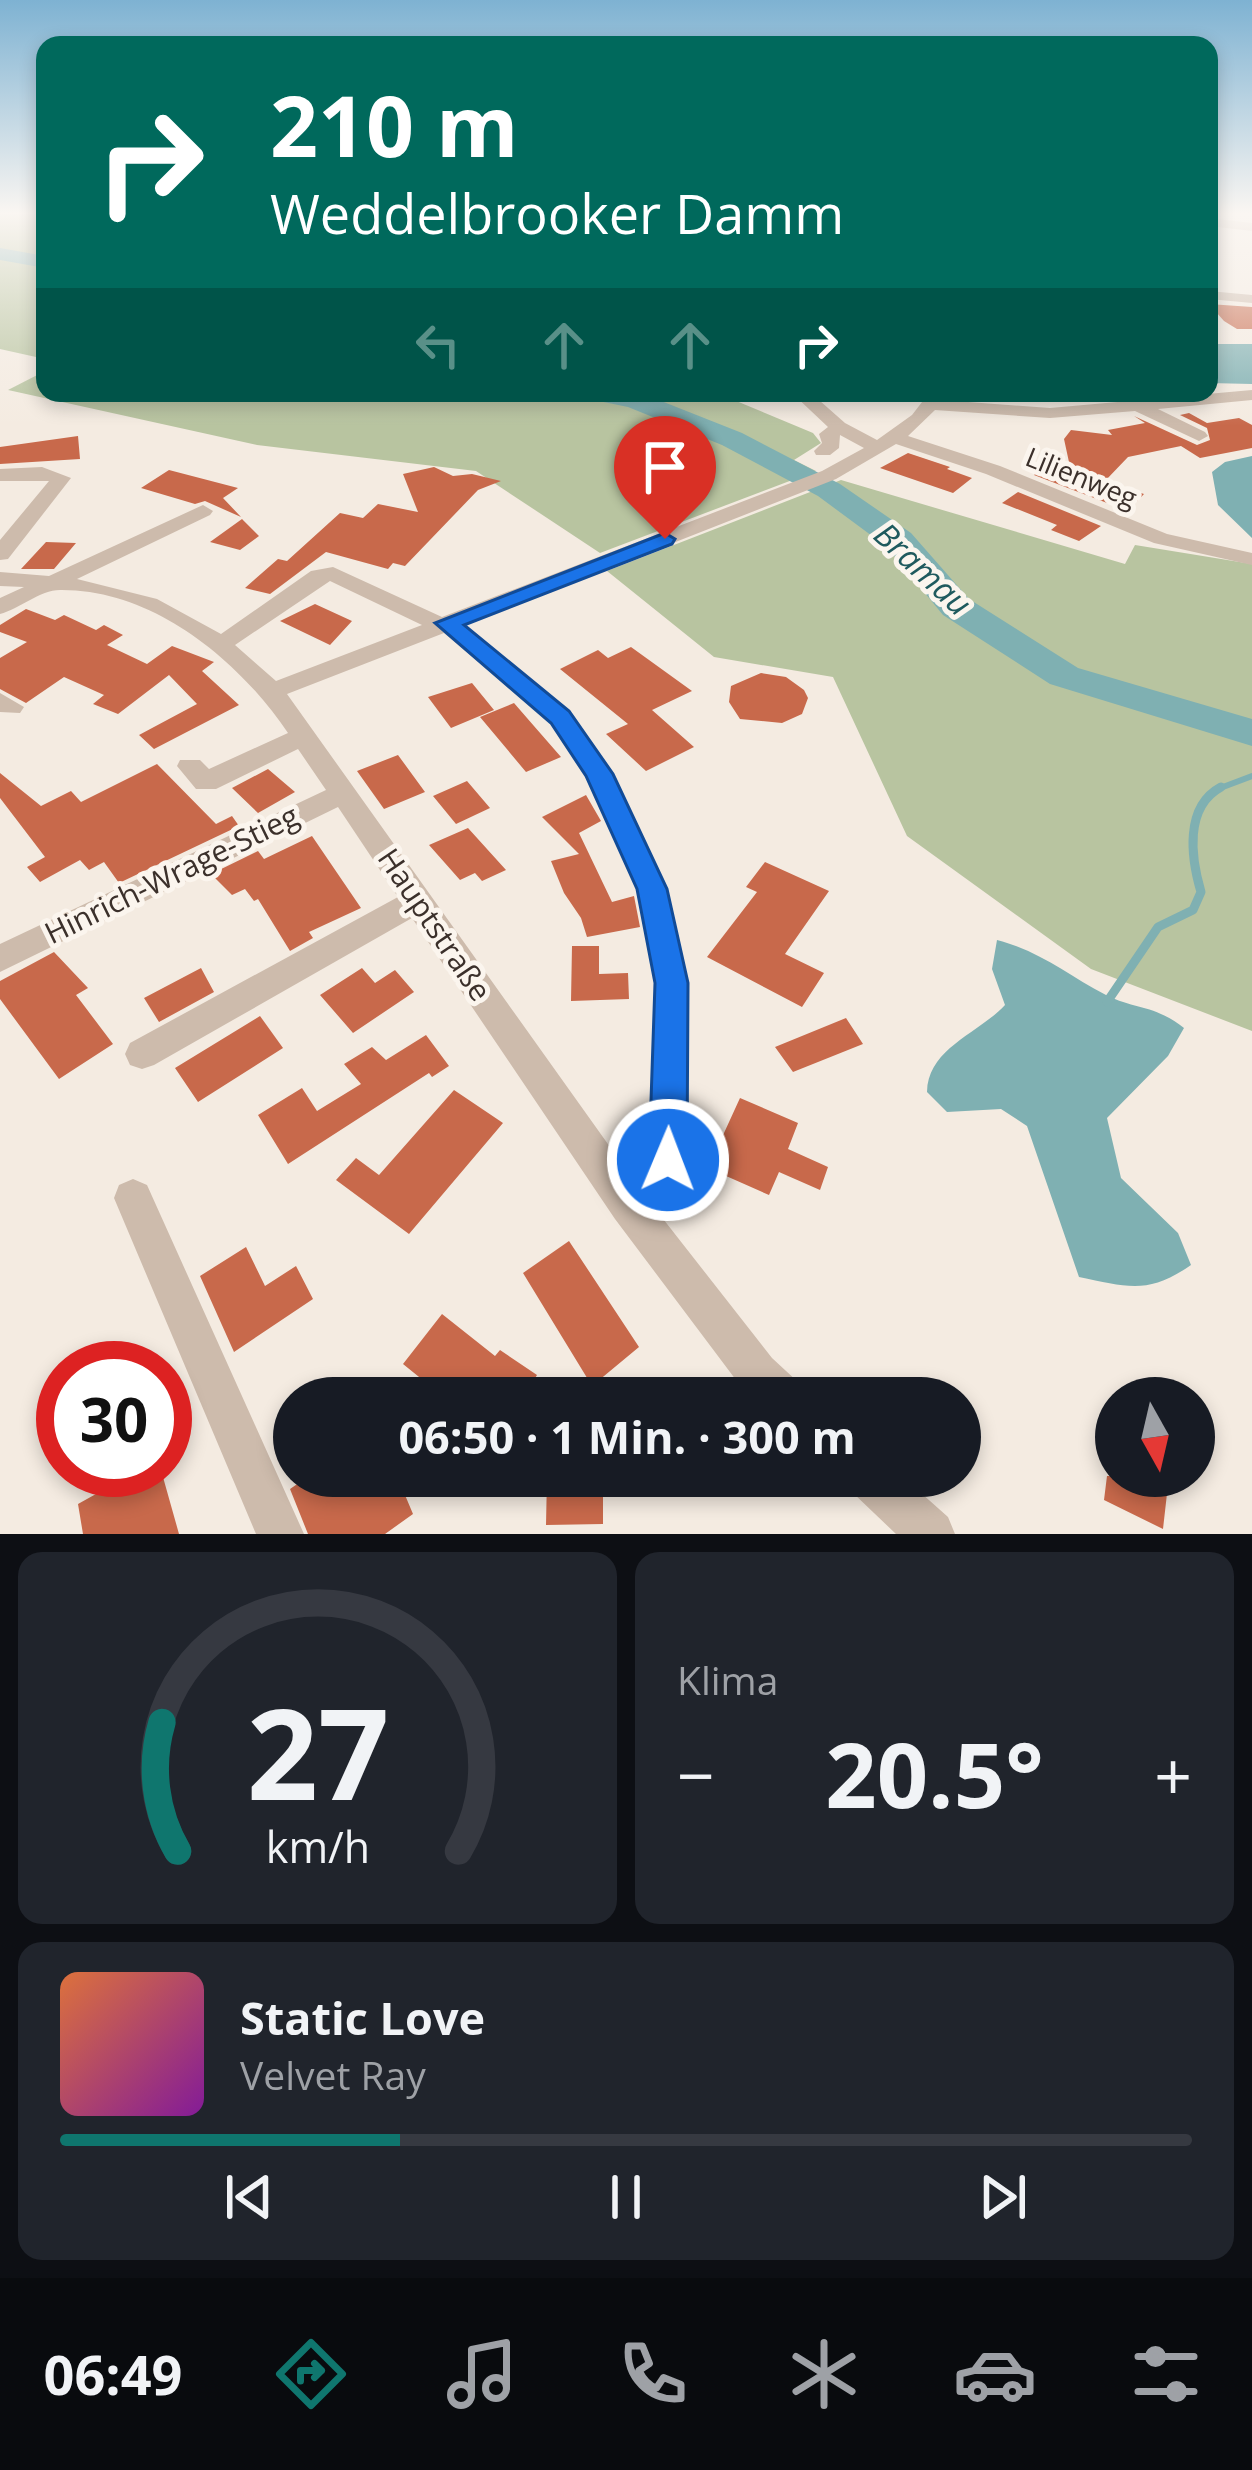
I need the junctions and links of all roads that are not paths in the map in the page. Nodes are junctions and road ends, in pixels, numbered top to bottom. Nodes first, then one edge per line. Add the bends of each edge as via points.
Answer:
1 (1218, 296) edge
2 (1252, 299) edge
3 (1252, 395) edge
4 (1218, 398) edge
5 (811, 402) edge
6 (932, 402) edge
7 (960, 402) edge
8 (1180, 402) edge
9 (1139, 406) junction
10 (840, 427) junction
11 (1199, 436) dead end
12 (885, 442) junction
13 (823, 451) dead end
14 (0, 475) edge
15 (203, 511) dead end
16 (0, 554) edge
17 (1252, 559) edge
18 (0, 579) edge
19 (51, 581) junction
20 (0, 607) edge
21 (444, 624) junction
22 (223, 643) junction
23 (272, 691) junction
24 (302, 736) junction
25 (190, 766) dead end
26 (345, 792) junction
27 (417, 901) junction
28 (0, 959) edge
29 (142, 1054) dead end
30 (133, 1198) dead end
31 (629, 1206) junction
32 (761, 1377) edge
33 (891, 1497) edge
34 (280, 1534) edge
35 (931, 1534) edge

1 - 2 street
3 - 4 street
5 - 10 street, Lilienweg
6 - 12 street
7 - 9 street via 1050,413
8 - 9 street
9 - 11 street
10 - 12 street, Lilienweg
10 - 13 street via 827,434 832,444
12 - 17 street, Lilienweg via 993,470 1161,539
12 - 21 street via 829,476
14 - 16 street via 61,478
15 - 19 street
18 - 19 street, Hauptstraße
19 - 20 street
19 - 22 street, Hauptstraße via 146,602
21 - 22 street via 333,574
21 - 23 street
21 - 31 street via 560,717 599,774 652,889 672,983 668,1160
22 - 23 street, Hauptstraße
23 - 24 street, Hauptstraße
24 - 25 street via 206,782
24 - 26 street, Hauptstraße
26 - 27 street, Hauptstraße
26 - 28 street, Hinrich-Wrage-Stieg
27 - 29 street
27 - 31 street, Hauptstraße
30 - 34 street
31 - 32 street, Hauptstraße
33 - 35 street

